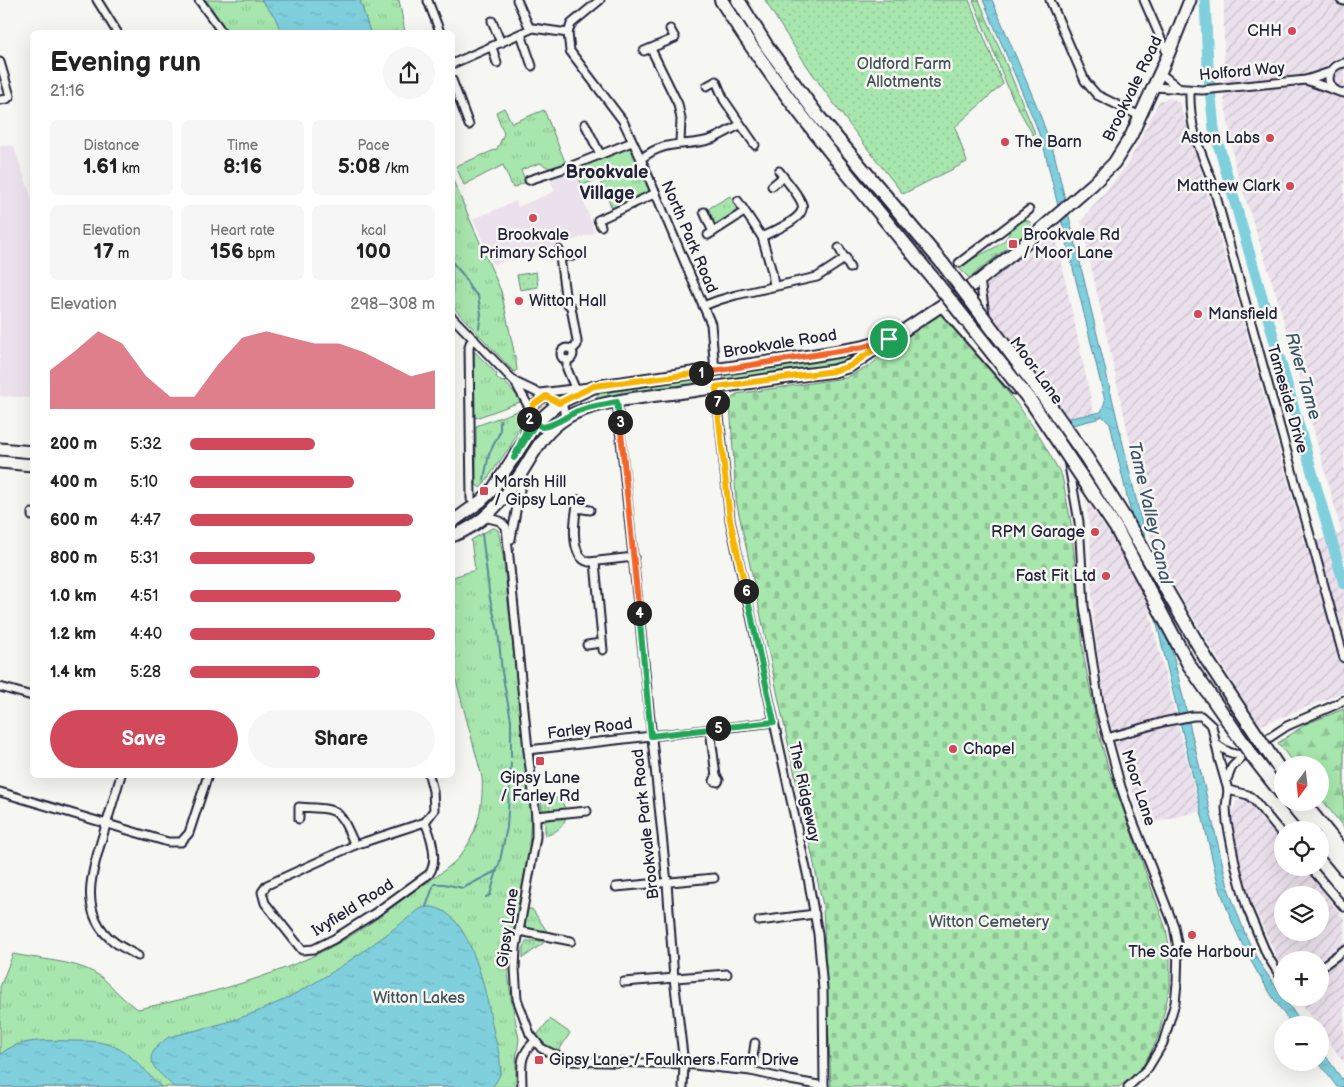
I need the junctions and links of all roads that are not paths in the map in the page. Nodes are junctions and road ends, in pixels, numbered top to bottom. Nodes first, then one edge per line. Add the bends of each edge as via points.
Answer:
1 (97, 0) edge
2 (199, 0) edge
3 (517, 0) edge
4 (600, 0) edge
5 (721, 0) edge
6 (738, 0) edge
7 (1050, 0) edge
8 (1144, 0) edge
9 (1190, 0) edge
10 (428, 2) dead end
11 (492, 21) dead end
12 (530, 29) junction
13 (670, 29) dead end
14 (116, 30) edge
15 (221, 30) edge
16 (439, 30) edge
17 (568, 33) junction
18 (521, 34) junction
19 (501, 43) junction
20 (492, 47) junction
21 (1168, 55) junction
22 (0, 62) edge
23 (497, 62) dead end
24 (1343, 62) edge
25 (455, 63) edge
26 (532, 66) dead end
27 (1330, 72) junction
28 (1160, 73) junction
29 (1306, 80) junction
30 (707, 86) dead end
31 (1154, 87) junction
32 (455, 88) edge
33 (1180, 89) junction
34 (1190, 90) junction
35 (1334, 90) junction
36 (1343, 94) edge
37 (3, 99) edge
38 (1140, 116) junction
39 (585, 124) dead end
40 (470, 125) dead end
41 (740, 125) junction
42 (632, 142) junction
43 (680, 143) junction
44 (755, 145) dead end
45 (600, 154) junction
46 (641, 159) junction
47 (529, 180) dead end
48 (772, 186) dead end
49 (656, 193) junction
50 (738, 201) dead end
51 (1029, 210) dead end
52 (704, 212) dead end
53 (744, 212) junction
54 (601, 226) dead end
55 (762, 237) junction
56 (840, 248) dead end
57 (573, 256) dead end
58 (846, 258) junction
59 (959, 263) dead end
60 (850, 268) dead end
61 (980, 280) junction
62 (774, 286) junction
63 (703, 306) junction
64 (940, 306) junction
65 (455, 320) edge
66 (889, 339) junction
67 (474, 340) junction
68 (715, 371) junction
69 (515, 382) junction
70 (594, 386) junction
71 (716, 387) junction
72 (575, 388) junction
73 (543, 394) junction
74 (617, 402) junction
75 (559, 403) junction
76 (530, 410) junction
77 (565, 418) junction
78 (536, 423) junction
79 (0, 448) edge
80 (30, 452) edge
81 (514, 458) junction
82 (0, 462) edge
83 (30, 465) edge
84 (524, 468) junction
85 (1071, 479) junction
86 (471, 499) dead end
87 (590, 510) dead end
88 (484, 517) junction
89 (455, 520) edge
90 (455, 535) edge
91 (509, 549) junction
92 (634, 557) junction
93 (595, 562) junction
94 (587, 645) dead end
95 (1344, 658) edge
96 (0, 687) edge
97 (30, 695) edge
98 (1344, 700) edge
99 (774, 722) junction
100 (710, 729) junction
101 (651, 736) junction
102 (1107, 738) junction
103 (1216, 744) junction
104 (528, 750) junction
105 (1250, 755) junction
106 (1274, 761) edge
107 (716, 776) dead end
108 (119, 778) edge
109 (207, 778) edge
110 (430, 778) edge
111 (1274, 784) edge
112 (1227, 786) junction
113 (0, 792) edge
114 (587, 811) dead end
115 (1296, 811) edge
116 (1310, 811) edge
117 (536, 816) junction
118 (299, 819) dead end
119 (1305, 821) edge
120 (425, 822) junction
121 (106, 824) junction
122 (1274, 824) edge
123 (355, 846) junction
124 (1329, 851) edge
125 (1344, 852) edge
126 (1344, 869) edge
127 (1318, 876) edge
128 (714, 878) dead end
129 (667, 883) junction
130 (616, 887) dead end
131 (1344, 907) edge
132 (815, 914) junction
133 (759, 921) dead end
134 (519, 931) junction
135 (571, 941) dead end
136 (1344, 950) edge
137 (138, 956) dead end
138 (1329, 961) edge
139 (1274, 966) edge
140 (727, 974) dead end
141 (674, 978) junction
142 (624, 982) dead end
143 (535, 1042) junction
144 (755, 1043) dead end
145 (684, 1064) junction
146 (751, 1071) junction
147 (522, 1087) edge
148 (683, 1087) edge
149 (824, 1087) edge
150 (1128, 1087) edge

1 - 14 street
2 - 15 street
3 - 12 street
4 - 17 street via 576,18
5 - 105 highway, bridge via 808,125 1032,403 1116,528 1189,665
6 - 106 highway, bridge via 768,48 818,116 943,264 1086,457 1206,660
7 - 38 street via 1091,91
8 - 21 street
9 - 21 main road, Brookvale Road
10 - 16 street
11 - 19 street
12 - 17 street
12 - 18 street
13 - 43 street via 675,38 647,50 678,104
17 - 42 street, North Park Road via 570,51 623,121
18 - 19 street
18 - 26 street
19 - 20 street
20 - 23 street
20 - 25 street
21 - 28 main road, Brookvale Road
22 - 37 street via 10,96
24 - 27 street, Holford Way
27 - 29 street, Holford Way
27 - 35 street via 1329,82
28 - 31 main road, Brookvale Road
28 - 33 street, Holford Way
29 - 34 street, Holford Way
29 - 35 street, Holford Way
30 - 41 street via 716,81
31 - 33 street, Holford Way
31 - 38 main road, Brookvale Road
32 - 40 street
33 - 34 street, Holford Way
34 - 95 street, Tameside Drive via 1196,142 1211,178
35 - 36 street, Holford Way
38 - 61 main road, Brookvale Road via 1114,163
39 - 45 street
41 - 43 street via 712,138
41 - 44 street
42 - 45 street
42 - 46 street, North Park Road
43 - 46 street via 650,152
45 - 47 street
46 - 49 street, North Park Road
48 - 55 street via 781,174 803,205 795,220
49 - 54 street via 598,220
49 - 63 street, North Park Road
50 - 53 street
51 - 59 street
52 - 53 street via 710,233
53 - 55 street
55 - 62 street
56 - 58 street
57 - 72 street via 559,254 566,302 571,307 577,341 573,355 567,360
58 - 60 street
58 - 62 street via 817,277
61 - 64 main road, Brookvale Road
61 - 85 street, Moor Lane via 989,331 1059,428
62 - 63 street
63 - 68 street, North Park Road via 710,324
64 - 66 main road, Brookvale Road
64 - 85 street, Moor Lane via 1037,419 1059,452
65 - 67 street
66 - 68 main road, Brookvale Road via 864,347
66 - 71 main road, Brookvale Road via 850,366 834,371
67 - 69 street
67 - 86 street via 470,344
68 - 70 main road, Brookvale Road
68 - 71 main road
69 - 73 street
69 - 76 street
70 - 72 street
70 - 75 main road, Brookvale Road
71 - 74 main road, Brookvale Road
71 - 99 street, The Ridgeway via 730,520
72 - 73 street
73 - 75 street
73 - 76 street
74 - 77 main road, Brookvale Road via 590,407
74 - 92 street, Brookvale Park Road
75 - 77 street via 563,406
75 - 78 main road, Brookvale Road
76 - 78 street
76 - 81 street via 525,433
77 - 78 street via 548,426
77 - 84 main road, Brookvale Road via 548,432
78 - 81 main road, Brookvale Road
79 - 80 main road
81 - 89 main road, Brookvale Road via 493,489
82 - 83 main road
84 - 88 main road, Brookvale Road via 501,501
84 - 91 street, Gipsy Lane
85 - 102 street, Moor Lane via 1079,522 1084,606
87 - 93 street via 577,504 574,526 578,552 586,561
88 - 90 main road, Brookvale Road
88 - 91 street, Gipsy Lane via 500,521 506,527
91 - 104 street, Gipsy Lane
92 - 93 street
92 - 101 street, Brookvale Park Road
93 - 94 street via 602,647
96 - 97 street
98 - 105 street via 1287,726
99 - 100 street, Farley Road
99 - 132 street, The Ridgeway
100 - 101 street, Farley Road
100 - 107 street
101 - 104 street, Farley Road
101 - 129 street, Brookvale Park Road
102 - 103 street via 1175,719 1201,716 1212,726
102 - 150 street, Moor Lane via 1131,816 1174,926 1178,948 1175,1003 1163,1044 1148,1068
103 - 105 street via 1232,754
103 - 112 street
104 - 117 street, Gipsy Lane
105 - 111 highway
105 - 112 street via 1232,768
108 - 121 street
109 - 121 street via 189,833 181,842 168,842
110 - 120 street via 434,810
112 - 122 street via 1248,795
112 - 139 street via 1227,822 1236,868 1247,908
113 - 121 street
114 - 117 street
115 - 119 highway
116 - 125 highway
117 - 134 street, Gipsy Lane via 536,837
118 - 123 street via 299,807 335,811 343,818
120 - 123 street, Ivyfield Road
120 - 123 street, Ivyfield Road via 434,858 430,874 334,939 314,949 302,950 265,903 262,892 266,885
121 - 137 street via 92,872 91,896 95,917 108,937
124 - 126 highway
127 - 131 street
128 - 129 street
129 - 130 street
129 - 141 street, Brookvale Park Road
132 - 133 street
132 - 149 street, The Ridgeway via 823,989
134 - 135 street
134 - 143 street, Gipsy Lane via 515,987 526,1026
136 - 138 street
140 - 141 street
141 - 142 street
141 - 145 street, Brookvale Park Road
143 - 145 street, Gipsy Lane via 549,1054 566,1061
143 - 147 street via 524,1054
144 - 146 street
145 - 146 street, Gipsy Lane
145 - 148 street, Brookvale Park Road
146 - 149 street, Gipsy Lane

